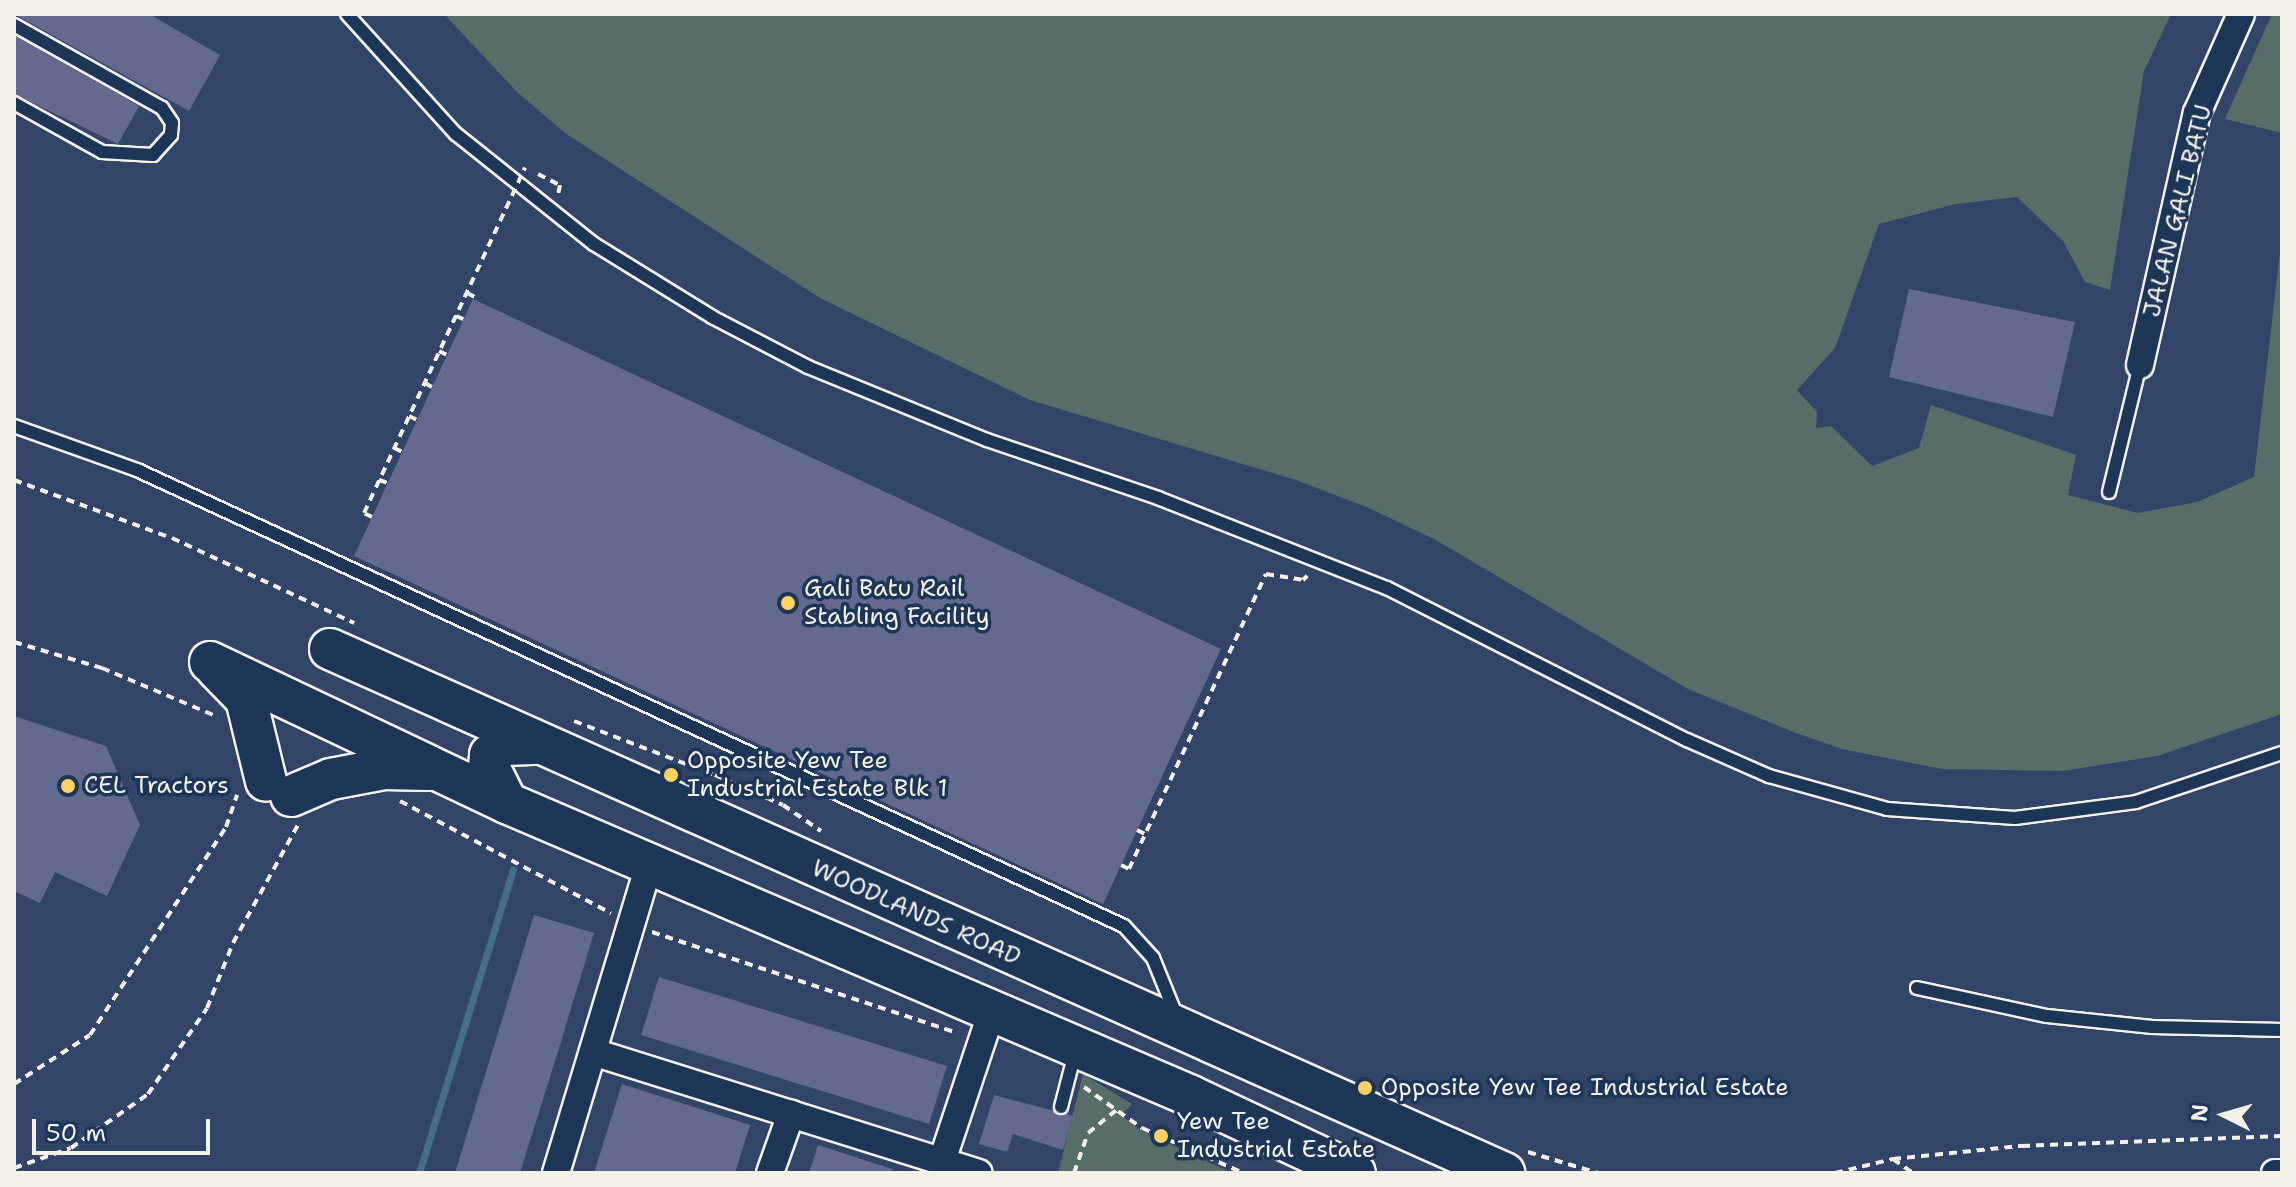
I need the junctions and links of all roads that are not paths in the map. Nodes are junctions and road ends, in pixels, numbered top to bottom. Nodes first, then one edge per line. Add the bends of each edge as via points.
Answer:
1 (347, 14) edge
2 (2241, 14) edge
3 (14, 25) edge
4 (14, 103) edge
5 (2140, 365) joint
6 (14, 426) edge
7 (2109, 492) dead end
8 (330, 649) dead end
9 (539, 744) junction
10 (2282, 753) edge
11 (437, 770) junction
12 (507, 803) junction
13 (649, 864) junction
14 (1917, 988) dead end
15 (992, 1011) junction
16 (2282, 1030) edge
17 (1187, 1035) junction
18 (1077, 1046) junction
19 (593, 1052) junction
20 (1061, 1107) dead end
21 (791, 1114) junction
22 (942, 1161) junction
23 (556, 1173) edge
24 (770, 1173) edge
25 (978, 1173) edge
26 (1355, 1173) edge
27 (1504, 1173) edge
28 (2275, 1173) edge
29 (2282, 1173) edge

1 - 10 lane via 456,134 594,244 712,317 808,367 987,440 1158,498 1374,582 1769,776 1887,809 2015,818 2136,802
2 - 5 street, JALAN GALI BATU via 2197,113
3 - 4 lane via 162,108 172,123 171,135 153,155 102,152
5 - 7 lane
6 - 17 lane via 137,470 1124,926 1153,958
8 - 9 main road, WOODLANDS ROAD
9 - 12 main road via 504,745 490,755 489,767
9 - 17 main road, WOODLANDS ROAD
11 - 11 main road via 210,662 246,699 266,788 384,769
11 - 12 main road
12 - 13 main road
13 - 15 main road
13 - 19 street
14 - 16 lane via 2047,1016 2152,1027
15 - 18 main road
15 - 22 street
17 - 27 main road, WOODLANDS ROAD
18 - 20 lane
18 - 26 main road
19 - 21 street
19 - 23 street
21 - 22 street
21 - 24 street
22 - 25 street
28 - 29 street

